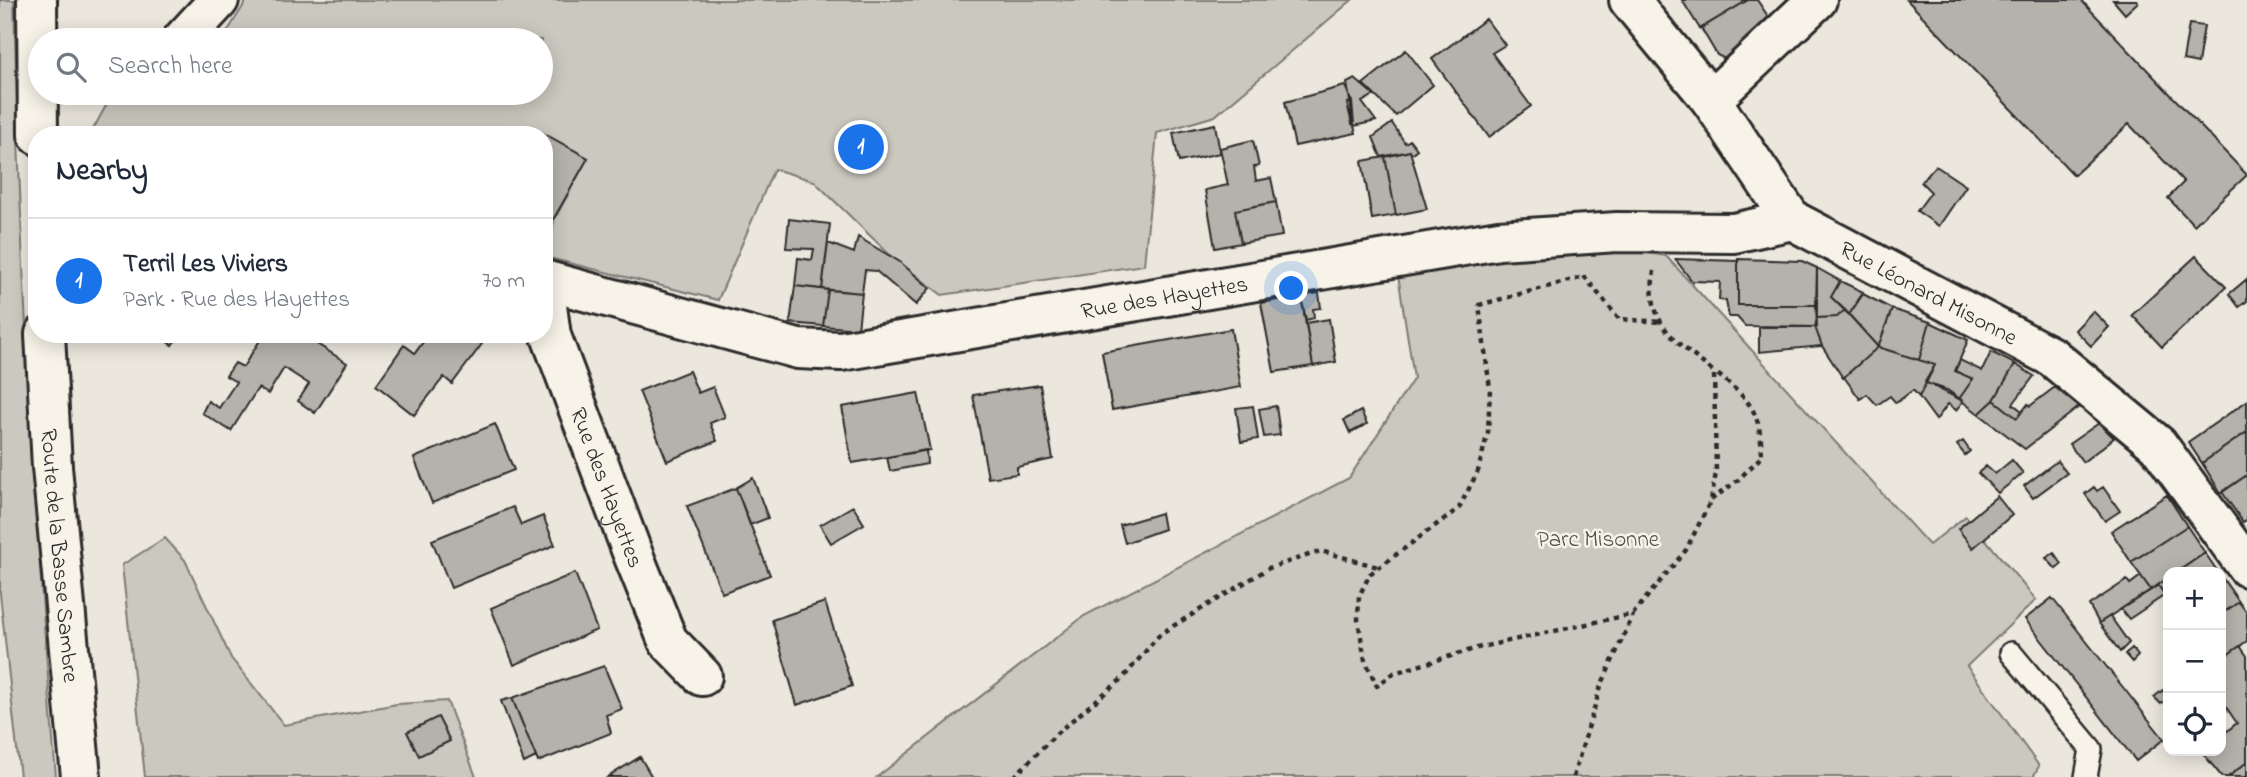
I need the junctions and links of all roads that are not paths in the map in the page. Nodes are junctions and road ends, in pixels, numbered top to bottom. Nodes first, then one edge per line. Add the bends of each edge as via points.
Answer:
1 (37, 0) edge
2 (219, 0) edge
3 (1629, 0) edge
4 (1817, 0) edge
5 (38, 28) edge
6 (193, 28) edge
7 (1712, 100) junction
8 (38, 105) edge
9 (38, 126) edge
10 (1792, 220) junction
11 (553, 284) edge
12 (553, 341) edge
13 (46, 343) edge
14 (2247, 567) edge
15 (2011, 653) dead end
16 (702, 676) dead end
17 (80, 777) edge
18 (2086, 777) edge

1 - 5 main road
2 - 6 main road
3 - 7 main road, Rue Léonard Misonne
4 - 7 main road
7 - 10 main road, Rue Léonard Misonne
8 - 9 main road
10 - 11 main road, Rue des Hayettes via 1734,233 1582,234 1485,242 841,351 798,349
10 - 14 main road, Rue Léonard Misonne via 2052,357 2158,445
12 - 16 main road, Rue des Hayettes via 668,641
13 - 17 main road, Route de la Basse Sambre via 52,467
15 - 18 lane via 2091,749

